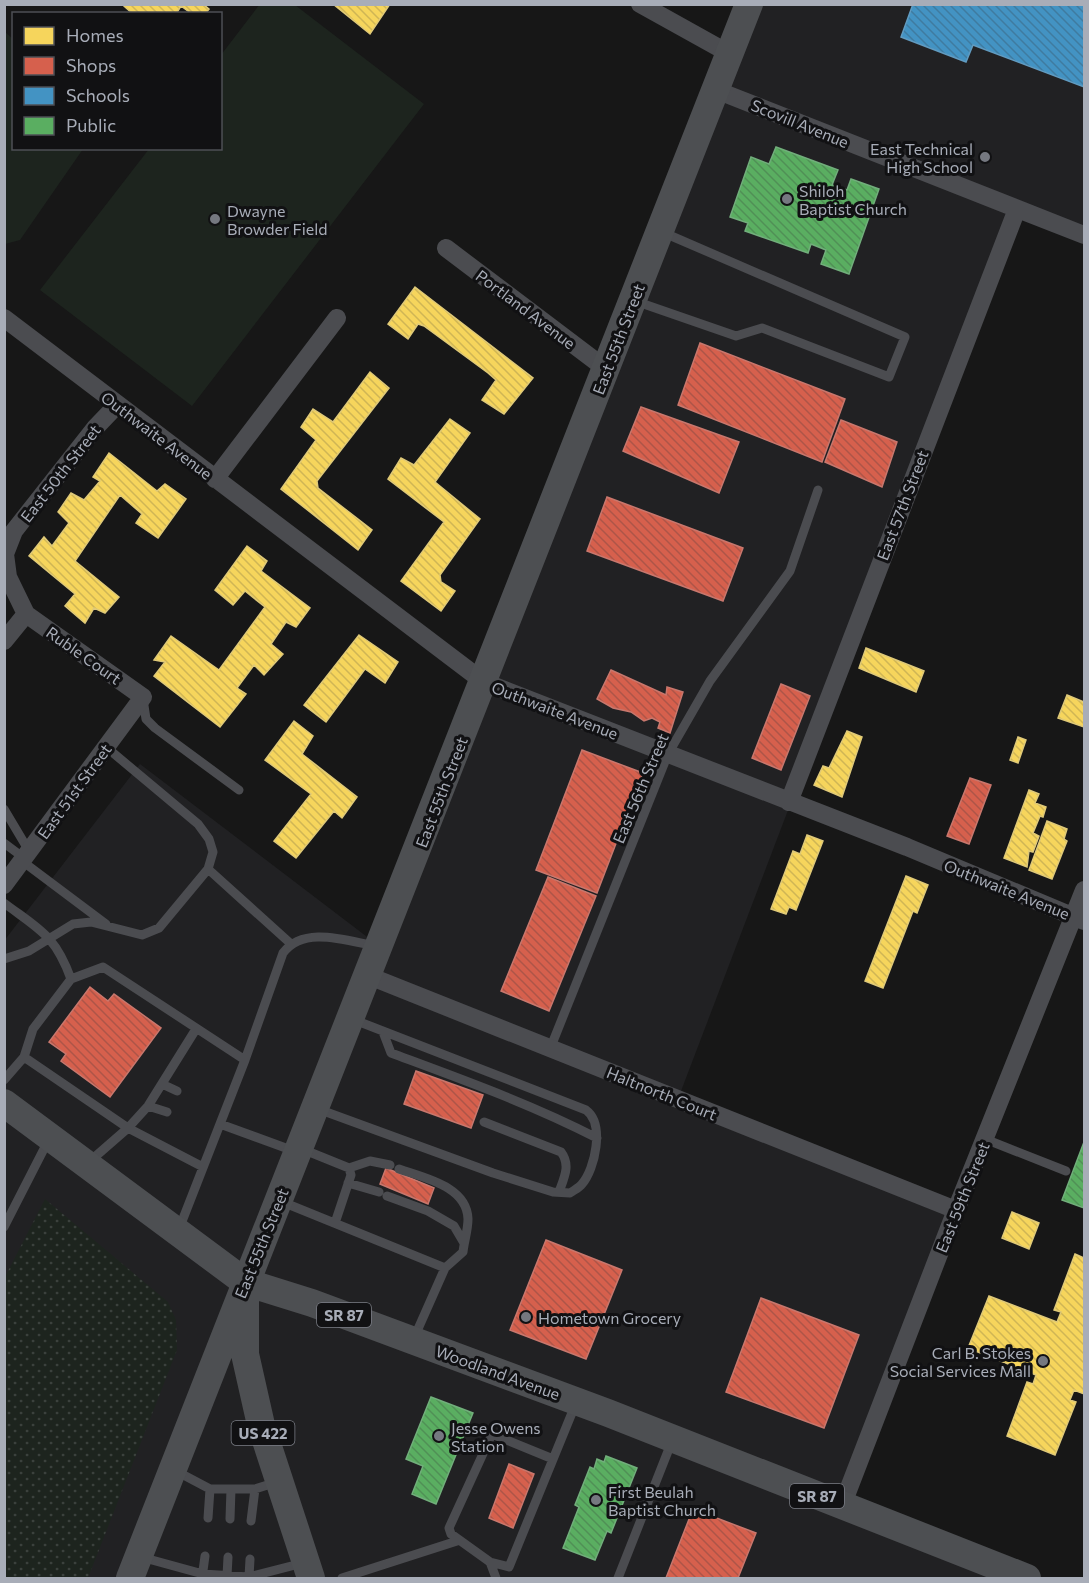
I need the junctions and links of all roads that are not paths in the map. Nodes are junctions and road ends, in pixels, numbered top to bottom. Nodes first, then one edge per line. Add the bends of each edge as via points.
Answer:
1 (640, 4) edge
2 (749, 4) edge
3 (730, 54) junction
4 (716, 90) junction
5 (1017, 209) junction
6 (660, 231) junction
7 (1084, 235) edge
8 (446, 248) dead end
9 (633, 300) junction
10 (4, 318) edge
11 (337, 318) dead end
12 (606, 369) junction
13 (117, 405) junction
14 (215, 479) junction
15 (818, 490) dead end
16 (26, 614) junction
17 (4, 641) edge
18 (484, 682) junction
19 (143, 697) junction
20 (106, 747) junction
21 (668, 754) junction
22 (239, 790) dead end
23 (789, 802) junction
24 (4, 809) edge
25 (4, 843) edge
26 (25, 857) junction
27 (208, 869) junction
28 (4, 885) edge
29 (1084, 890) edge
30 (4, 903) edge
31 (1079, 919) edge
32 (108, 925) junction
33 (50, 937) junction
34 (290, 943) junction
35 (380, 946) junction
36 (4, 959) edge
37 (369, 976) junction
38 (71, 979) junction
39 (351, 1019) junction
40 (196, 1029) junction
41 (383, 1032) junction
42 (550, 1049) junction
43 (24, 1057) junction
44 (245, 1060) junction
45 (4, 1080) edge
46 (162, 1084) junction
47 (177, 1090) dead end
48 (4, 1103) edge
49 (148, 1106) junction
50 (216, 1106) dead end
51 (315, 1108) junction
52 (225, 1110) junction
53 (167, 1112) dead end
54 (484, 1122) dead end
55 (128, 1128) junction
56 (207, 1128) dead end
57 (219, 1128) junction
58 (50, 1136) junction
59 (597, 1138) junction
60 (985, 1138) junction
61 (298, 1150) junction
62 (87, 1163) junction
63 (203, 1167) junction
64 (349, 1168) junction
65 (1066, 1171) dead end
66 (348, 1183) junction
67 (559, 1192) junction
68 (278, 1200) junction
69 (956, 1210) junction
70 (334, 1222) junction
71 (4, 1227) edge
72 (178, 1231) junction
73 (464, 1243) junction
74 (445, 1268) junction
75 (245, 1282) junction
76 (413, 1341) junction
77 (577, 1401) junction
78 (673, 1438) junction
79 (553, 1460) junction
80 (173, 1468) junction
81 (267, 1485) junction
82 (210, 1489) junction
83 (231, 1489) junction
84 (842, 1506) junction
85 (208, 1518) dead end
86 (230, 1519) dead end
87 (251, 1521) dead end
88 (458, 1541) junction
89 (205, 1556) dead end
90 (228, 1557) dead end
91 (250, 1559) dead end
92 (490, 1562) junction
93 (134, 1568) edge
94 (308, 1571) edge
95 (203, 1576) edge
96 (227, 1576) junction
97 (266, 1576) edge
98 (249, 1577) junction
99 (342, 1578) edge
100 (496, 1578) edge
101 (618, 1578) edge
102 (1027, 1578) edge

1 - 3 street
2 - 3 main road, East 55th Street
3 - 4 main road, East 55th Street
4 - 5 street, Scovill Avenue
4 - 6 main road, East 55th Street
5 - 7 street, Scovill Avenue
5 - 23 street, East 57th Street
6 - 9 main road, East 55th Street
6 - 9 lane via 905,337 889,377 762,328 736,336
8 - 12 street, Portland Avenue
9 - 12 main road, East 55th Street
10 - 13 street, Outhwaite Avenue
11 - 14 street
12 - 18 main road, East 55th Street
13 - 14 street, Outhwaite Avenue
13 - 16 street, East 50th Street via 14,531 5,554 8,577
14 - 18 street, Outhwaite Avenue
15 - 21 lane, East 56th Street via 790,571 710,681
16 - 17 street
16 - 19 street, Ruble Court
18 - 21 street, Outhwaite Avenue
18 - 35 main road, East 55th Street
19 - 20 street, East 51st Street
19 - 22 lane via 143,709 151,724
20 - 26 street, East 51st Street
20 - 27 lane via 198,824 209,838 213,852
21 - 23 street, Outhwaite Avenue
21 - 42 lane, East 56th Street
23 - 31 street, Outhwaite Avenue
24 - 26 lane
25 - 26 lane
26 - 28 street, East 51st Street
26 - 32 lane
27 - 32 lane via 159,928 142,935
27 - 34 lane
29 - 31 street, East 59th Street
30 - 33 lane
31 - 60 street, East 59th Street
32 - 33 lane via 73,924
33 - 36 lane via 29,951
33 - 38 lane via 63,956
34 - 35 lane via 319,937
34 - 44 lane via 280,959
35 - 37 main road, East 55th Street
37 - 39 main road, East 55th Street
37 - 42 street, Haltnorth Court
38 - 40 lane via 103,967
38 - 43 lane via 33,1029
39 - 41 lane
39 - 51 main road, East 55th Street
40 - 44 lane
40 - 46 lane via 181,1062
41 - 59 lane via 391,1053 505,1096
41 - 59 lane via 586,1110 593,1115
42 - 69 street, Haltnorth Court
43 - 45 lane
43 - 55 lane
44 - 52 lane via 231,1083
46 - 47 lane
46 - 49 lane
48 - 58 main road, Woodland Avenue
49 - 53 lane
49 - 55 lane
50 - 52 lane
51 - 61 main road, East 55th Street
51 - 67 lane via 493,1173
52 - 57 lane
54 - 67 lane via 561,1152 567,1168
55 - 62 lane
55 - 63 lane
56 - 57 lane
57 - 61 lane
57 - 63 lane
58 - 62 main road, Woodland Avenue
58 - 71 lane
59 - 67 lane via 582,1184 570,1193
60 - 65 lane
60 - 69 street, East 59th Street
61 - 64 lane
61 - 68 main road, East 55th Street
62 - 72 main road, Woodland Avenue
63 - 72 lane
64 - 66 lane
64 - 73 lane via 370,1161 442,1184 465,1204 468,1219
66 - 70 lane
66 - 73 lane via 429,1211 454,1226
68 - 70 lane
68 - 75 main road, East 55th Street
69 - 84 street, East 59th Street
70 - 74 lane
72 - 75 main road, Woodland Avenue
73 - 74 lane via 463,1252
74 - 76 lane
75 - 76 main road, Woodland Avenue / SR 87
75 - 80 main road, East 55th Street
75 - 81 main road, US 422 via 245,1354 261,1425
76 - 77 main road, Woodland Avenue / SR 87
77 - 78 main road, Woodland Avenue / SR 87
77 - 79 lane
78 - 84 main road, Woodland Avenue / SR 87
78 - 101 lane
79 - 88 lane via 492,1434 449,1528
79 - 92 lane via 509,1567
80 - 82 lane
80 - 93 main road, East 55th Street
81 - 83 lane
81 - 87 lane
81 - 94 main road, US 422
82 - 83 lane
82 - 85 lane
83 - 86 lane
84 - 102 main road, Woodland Avenue / SR 87
88 - 92 lane
88 - 99 lane
89 - 95 lane
90 - 96 lane
91 - 98 lane
92 - 100 lane
93 - 95 lane
94 - 97 lane
95 - 96 lane
96 - 98 lane
97 - 98 lane

